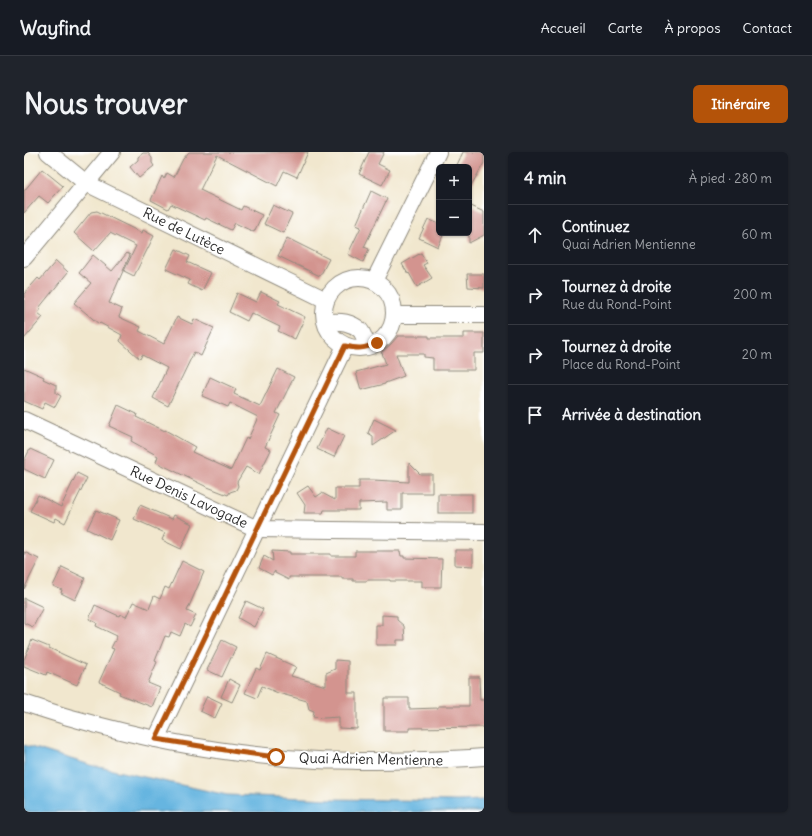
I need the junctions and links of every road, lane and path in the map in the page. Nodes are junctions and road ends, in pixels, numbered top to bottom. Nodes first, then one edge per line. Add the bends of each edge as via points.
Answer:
1 (48, 152) edge
2 (112, 152) edge
3 (438, 152) edge
4 (86, 184) junction
5 (24, 258) edge
6 (374, 281) junction
7 (326, 300) junction
8 (394, 315) junction
9 (484, 315) edge
10 (329, 322) dead end
11 (366, 342) dead end
12 (345, 346) junction
13 (24, 420) edge
14 (257, 529) junction
15 (484, 532) edge
16 (24, 703) edge
17 (156, 739) junction
18 (484, 757) edge

1 - 4 street, Rue de Lutèce
2 - 4 street
3 - 6 street
4 - 5 street
4 - 7 street, Rue de Lutèce
6 - 7 street via 363,278 346,280 332,290
6 - 8 street via 389,295
7 - 12 street via 323,310 328,331
8 - 9 street
8 - 12 street via 392,326 386,336 377,343 367,348
10 - 11 street via 348,323 360,331
12 - 14 street
13 - 14 street, Rue Denis Lavogade
14 - 15 street, Rue Denis Lavogade
14 - 17 street
16 - 17 street, Quai Adrien Mentienne
17 - 18 street, Quai Adrien Mentienne via 276,757 318,760 434,761

